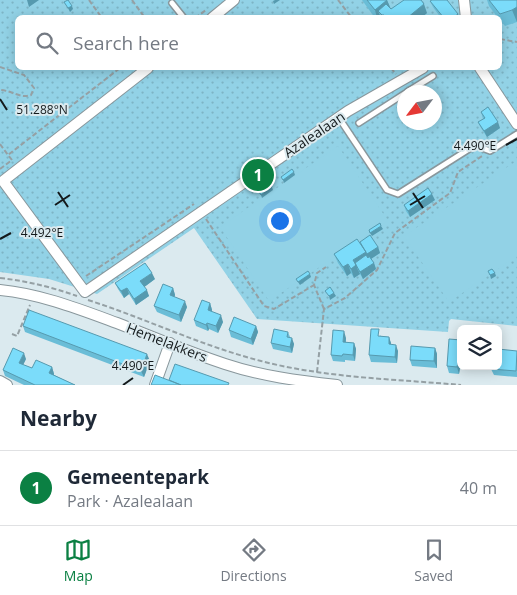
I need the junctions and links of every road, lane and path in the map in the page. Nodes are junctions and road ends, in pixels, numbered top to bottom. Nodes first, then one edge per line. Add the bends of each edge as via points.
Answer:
1 (89, 0) edge
2 (132, 0) edge
3 (234, 0) edge
4 (338, 0) edge
5 (464, 0) edge
6 (172, 2) dead end
7 (100, 15) edge
8 (143, 15) edge
9 (182, 15) edge
10 (216, 15) edge
11 (350, 15) edge
12 (466, 15) edge
13 (502, 39) edge
14 (517, 42) edge
15 (0, 67) edge
16 (117, 70) edge
17 (145, 70) edge
18 (419, 70) edge
19 (481, 70) edge
20 (433, 76) dead end
21 (419, 85) edge
22 (0, 90) edge
23 (397, 99) edge
24 (339, 118) junction
25 (359, 123) dead end
26 (517, 124) edge
27 (517, 134) edge
28 (0, 144) edge
29 (487, 150) junction
30 (8, 155) junction
31 (0, 169) edge
32 (200, 211) junction
33 (326, 267) dead end
34 (0, 278) edge
35 (314, 285) junction
36 (0, 290) edge
37 (84, 295) junction
38 (30, 305) dead end
39 (79, 309) junction
40 (324, 310) junction
41 (12, 334) dead end
42 (170, 344) junction
43 (317, 372) junction
44 (0, 381) edge
45 (308, 383) edge
46 (7, 385) edge
47 (155, 385) edge
48 (337, 385) edge
49 (461, 385) edge

1 - 7 path
2 - 8 path
3 - 10 street
4 - 11 path
5 - 12 street
6 - 9 lane
13 - 14 path
15 - 22 path via 24,75 34,88 31,95 24,97
16 - 30 path
17 - 37 street via 3,181
18 - 24 street, Azalealaan
19 - 26 street
20 - 21 lane
23 - 25 lane
24 - 29 lane via 387,190 394,194 401,194 477,144
24 - 32 street, Azalealaan
27 - 29 lane via 494,150
28 - 30 path
29 - 40 path via 458,172 450,193 395,233 377,270 345,298
30 - 31 path via 12,160
32 - 35 path via 264,306 274,309
32 - 37 street, Azalealaan
33 - 35 path via 316,273
34 - 37 path
35 - 40 path
36 - 39 street, Hemelakkers via 34,295
37 - 39 street
37 - 43 path via 229,352
38 - 41 path via 17,336
39 - 42 street, Hemelakkers
40 - 43 path
42 - 45 street, Hemelakkers via 249,371
42 - 47 street
43 - 49 path
44 - 46 street
45 - 48 street, Hemelakkers

